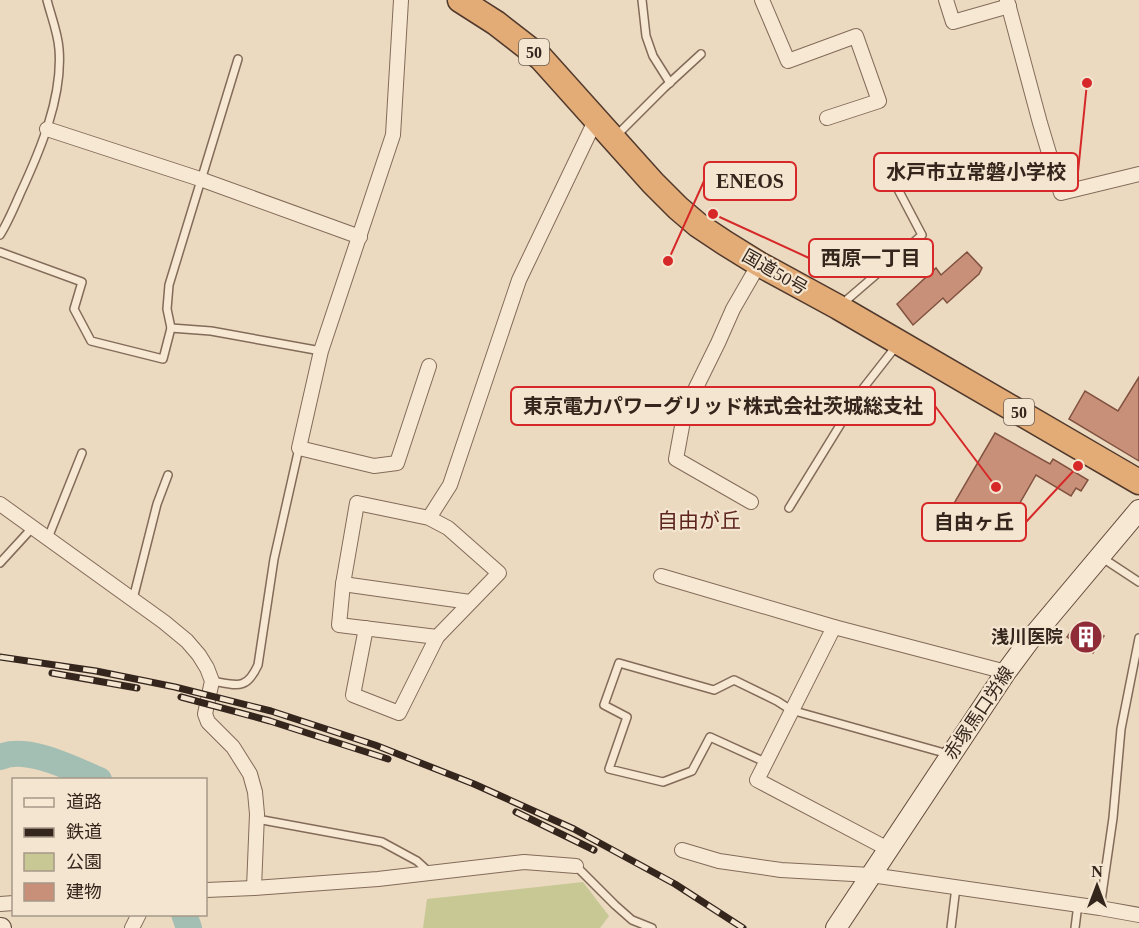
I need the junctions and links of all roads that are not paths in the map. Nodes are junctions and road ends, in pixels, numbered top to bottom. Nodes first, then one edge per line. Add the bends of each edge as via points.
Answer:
1 (47, 0) edge
2 (401, 0) edge
3 (460, 0) edge
4 (642, 0) edge
5 (762, 0) edge
6 (946, 0) edge
7 (1008, 3) edge
8 (701, 54) dead end
9 (238, 59) dead end
10 (670, 82) junction
11 (828, 118) dead end
12 (596, 119) junction
13 (47, 129) junction
14 (613, 138) junction
15 (1139, 174) edge
16 (892, 178) dead end
17 (201, 179) junction
18 (0, 235) edge
19 (360, 237) junction
20 (0, 252) edge
21 (759, 264) junction
22 (838, 307) junction
23 (171, 328) junction
24 (898, 343) junction
25 (321, 351) junction
26 (429, 366) dead end
27 (299, 448) junction
28 (82, 453) dead end
29 (168, 475) dead end
30 (1139, 482) edge
31 (751, 502) dead end
32 (0, 504) edge
33 (789, 508) dead end
34 (1139, 510) edge
35 (429, 518) junction
36 (33, 527) junction
37 (48, 538) junction
38 (1100, 557) junction
39 (0, 563) edge
40 (661, 576) dead end
41 (1139, 582) edge
42 (343, 584) junction
43 (133, 599) junction
44 (470, 602) junction
45 (834, 627) junction
46 (366, 628) junction
47 (437, 637) junction
48 (1139, 638) edge
49 (1006, 672) junction
50 (212, 681) junction
51 (791, 710) junction
52 (950, 755) junction
53 (765, 762) junction
54 (257, 819) junction
55 (888, 849) junction
56 (682, 850) dead end
57 (576, 866) joint
58 (430, 873) junction
59 (871, 874) junction
60 (956, 887) junction
61 (254, 888) junction
62 (207, 890) edge
63 (1078, 904) junction
64 (1100, 908) junction
65 (1139, 915) edge
66 (652, 928) edge
67 (836, 928) edge
68 (951, 928) edge
69 (1075, 928) edge

1 - 13 lane via 59,48 59,81
2 - 19 street via 393,135
3 - 12 highway, 国道50号 / 50 via 484,11 541,58
4 - 10 lane via 646,36 653,56
5 - 11 street via 788,61 856,36 879,101
6 - 7 street via 953,22
7 - 15 street via 1061,193
8 - 10 lane
9 - 17 lane
10 - 14 lane
12 - 14 highway, 国道50号 / 50
12 - 35 street via 519,280 450,486
13 - 17 street
13 - 18 lane
14 - 21 highway, 国道50号 / 50 via 687,217
16 - 22 lane via 922,235
17 - 19 street
17 - 23 lane via 169,285 167,309
19 - 25 street
20 - 23 lane via 82,282 74,309 91,341 163,359
21 - 22 highway, 国道50号 / 50
21 - 31 street via 685,410 676,459
22 - 24 highway, 国道50号 / 50
23 - 25 lane via 211,331
24 - 30 highway, 国道50号 / 50
24 - 33 lane via 861,391
25 - 27 street
26 - 27 street via 397,463 374,466
27 - 50 lane via 274,559 258,665 247,682 236,685
28 - 37 lane
29 - 43 lane
32 - 36 street
34 - 38 main road, 赤塚馬口労線
35 - 42 street via 357,503
35 - 44 street via 448,528 499,573
36 - 37 street
36 - 39 lane
37 - 43 street
38 - 41 lane
38 - 49 main road, 赤塚馬口労線
40 - 45 street
42 - 44 street
42 - 46 street via 339,625
43 - 50 street via 187,641
44 - 47 street
45 - 49 street
45 - 51 street
46 - 47 street
46 - 47 street via 353,695 399,713
48 - 64 lane via 1121,729
49 - 52 main road, 赤塚馬口労線
50 - 54 street via 205,714 250,774
51 - 52 lane
51 - 53 street
51 - 53 lane via 734,680 714,690 619,663 604,705 627,717 609,769 663,782 692,771 710,737
52 - 55 main road, 赤塚馬口労線
53 - 55 street via 757,780
54 - 58 lane via 382,842 417,861
54 - 61 street
55 - 59 main road, 赤塚馬口労線
56 - 59 street via 719,861 781,870
57 - 58 street via 524,862
57 - 66 lane via 632,920
58 - 61 street
59 - 60 street
59 - 67 main road, 赤塚馬口労線
60 - 63 street
60 - 68 lane
61 - 62 street
63 - 64 street
63 - 69 lane
64 - 65 street

